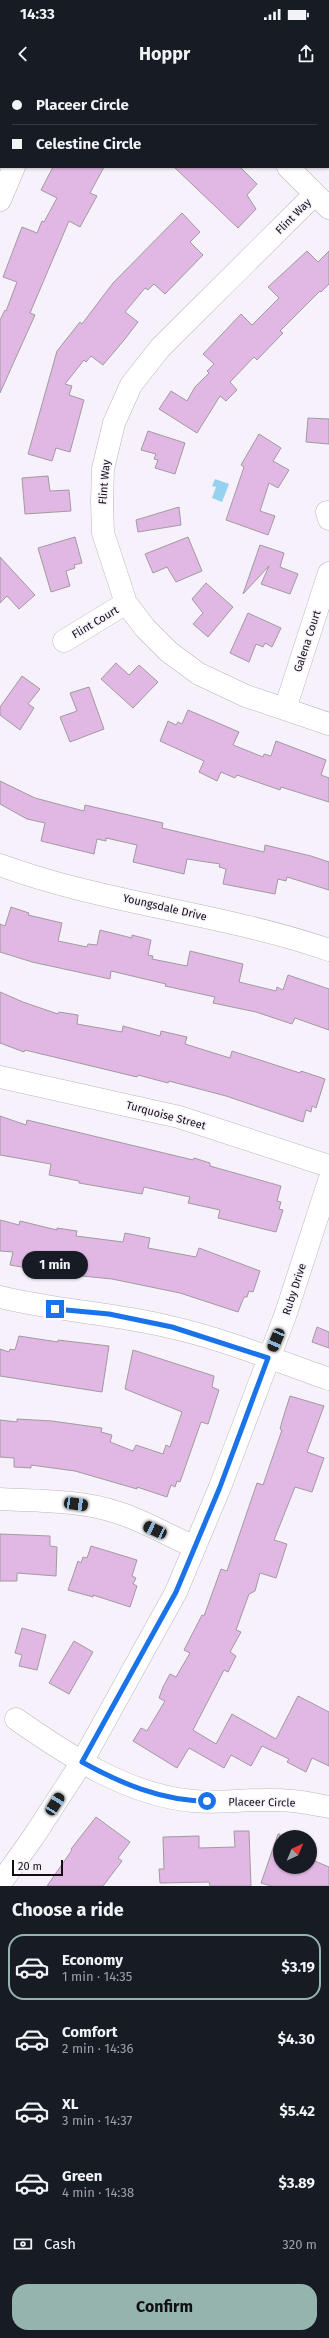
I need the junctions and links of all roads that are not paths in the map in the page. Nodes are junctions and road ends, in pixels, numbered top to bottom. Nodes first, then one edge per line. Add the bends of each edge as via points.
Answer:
1 (14, 168) edge
2 (289, 168) edge
3 (0, 200) edge
4 (322, 201) edge
5 (329, 573) edge
6 (126, 603) junction
7 (64, 641) dead end
8 (285, 709) junction
9 (329, 724) edge
10 (0, 865) edge
11 (329, 950) edge
12 (0, 1077) edge
13 (329, 1166) edge
14 (329, 1181) edge
15 (0, 1297) edge
16 (268, 1358) junction
17 (329, 1379) edge
18 (0, 1499) edge
19 (195, 1547) junction
20 (16, 1719) dead end
21 (82, 1762) junction
22 (329, 1807) edge
23 (0, 1884) edge

1 - 3 street
2 - 4 street
4 - 6 street, Flint Way via 160,348 131,385 114,423 103,469 102,502 103,533
5 - 8 street, Galena Court
6 - 7 street, Flint Court
6 - 8 street, Flint Way via 145,628 169,652 198,674 246,696
8 - 9 street, Flint Way
10 - 11 street, Youngsdale Drive via 63,884 267,930
12 - 13 street, Turquoise Street via 179,1117
14 - 16 street, Ruby Drive via 285,1316
15 - 16 street via 42,1307 109,1314 172,1327
16 - 17 street
16 - 19 street, Ruby Drive
18 - 19 street via 99,1507 118,1512
19 - 21 street, Ruby Drive via 176,1592
20 - 21 street, Placeer Circle
21 - 22 street, Placeer Circle via 107,1776 149,1792 192,1801 292,1801
21 - 23 street, Ruby Drive

